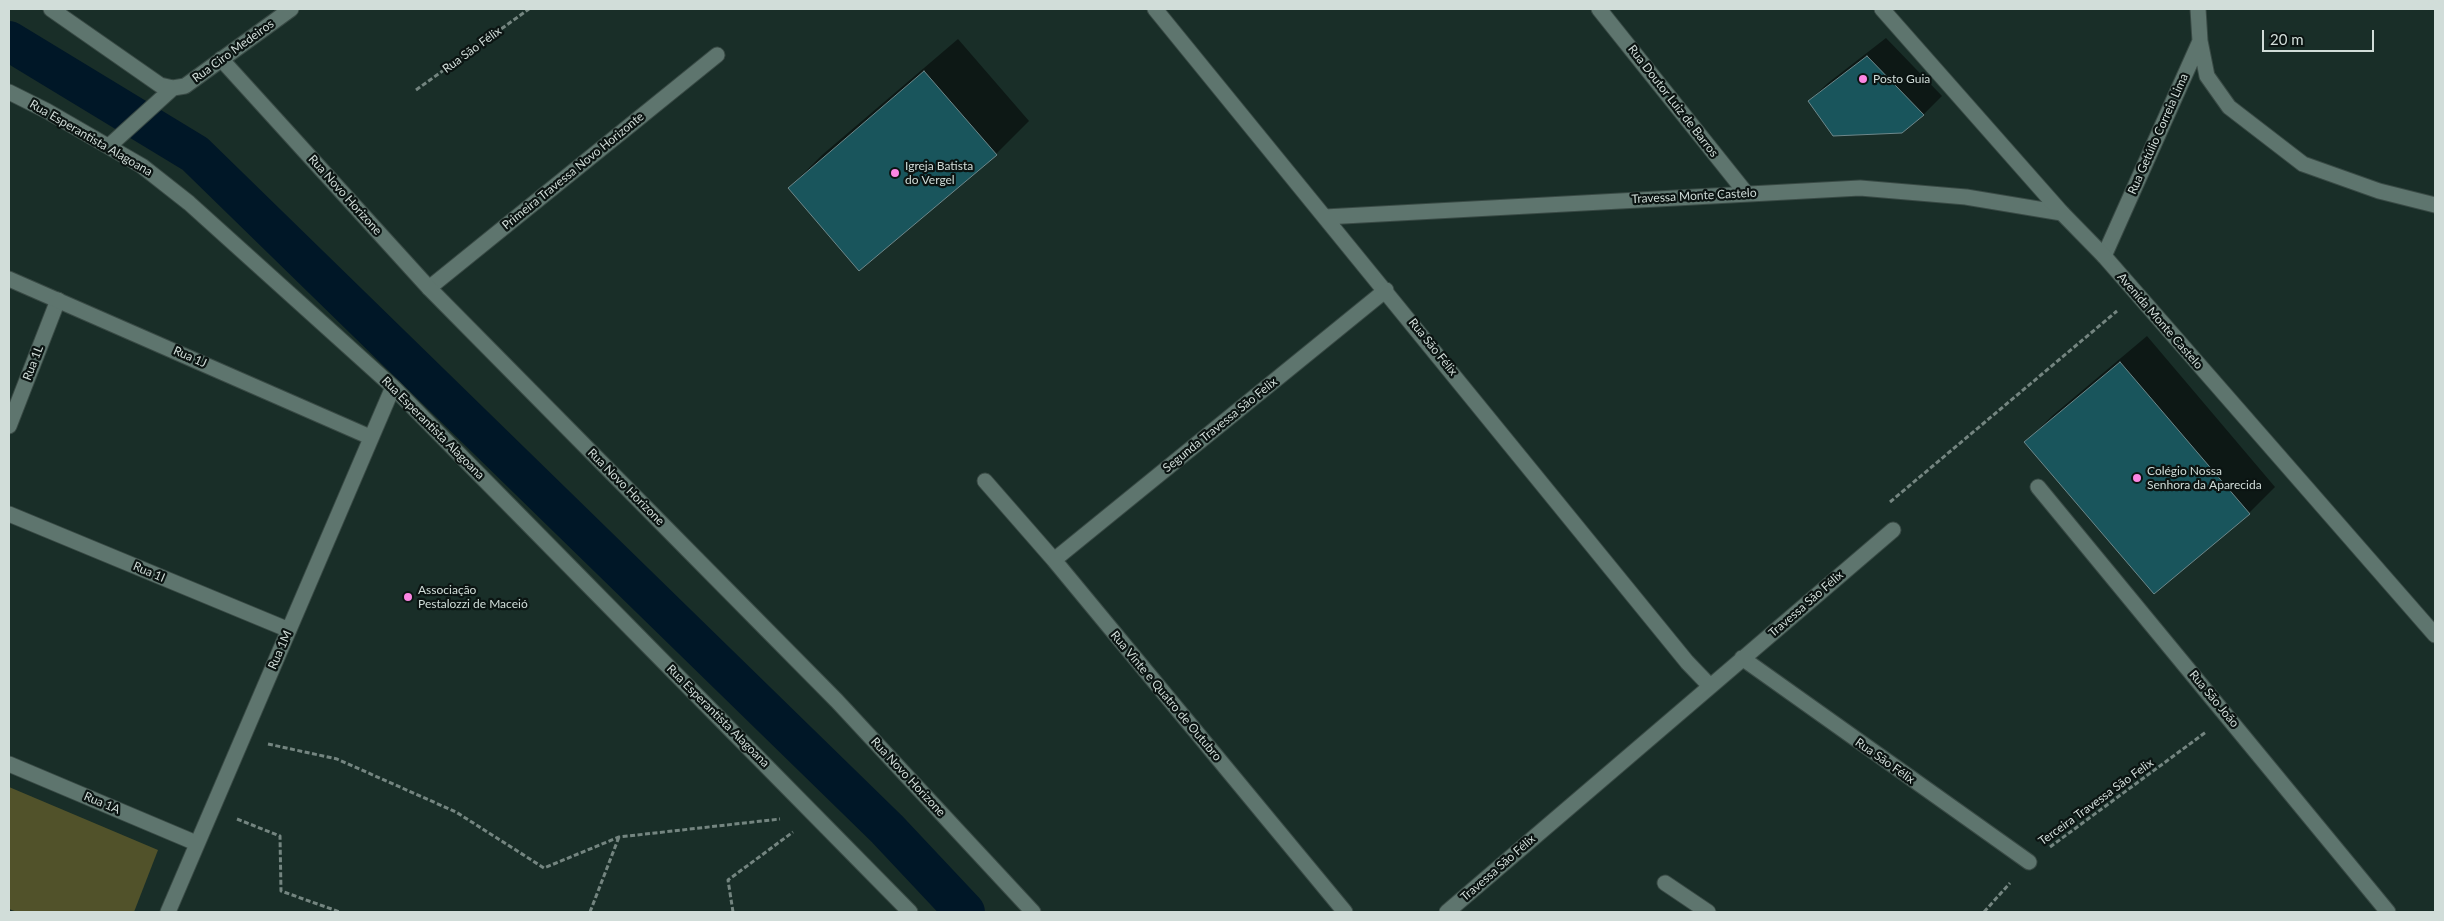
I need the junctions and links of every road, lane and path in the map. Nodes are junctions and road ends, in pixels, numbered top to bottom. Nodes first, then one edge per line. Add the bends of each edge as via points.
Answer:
1 (51, 9) edge
2 (291, 9) edge
3 (529, 9) edge
4 (1155, 9) edge
5 (1599, 9) edge
6 (1882, 9) edge
7 (2198, 9) edge
8 (2200, 40) junction
9 (717, 55) dead end
10 (221, 59) junction
11 (167, 86) junction
12 (416, 90) dead end
13 (9, 92) edge
14 (109, 146) junction
15 (1746, 193) junction
16 (2435, 205) edge
17 (2062, 213) junction
18 (1325, 217) junction
19 (2104, 256) junction
20 (9, 279) edge
21 (429, 288) junction
22 (1386, 290) junction
23 (2136, 295) junction
24 (58, 300) junction
25 (393, 387) junction
26 (9, 426) edge
27 (370, 437) junction
28 (986, 481) dead end
29 (2038, 486) dead end
30 (9, 514) edge
31 (1893, 530) joint
32 (1054, 560) junction
33 (289, 630) junction
34 (2435, 635) edge
35 (1742, 658) junction
36 (1710, 686) junction
37 (2229, 716) junction
38 (242, 738) junction
39 (9, 764) edge
40 (211, 809) junction
41 (816, 815) junction
42 (619, 837) junction
43 (196, 843) junction
44 (2029, 862) junction
45 (1666, 883) dead end
46 (168, 912) edge
47 (340, 912) edge
48 (590, 912) edge
49 (733, 912) edge
50 (910, 912) edge
51 (1033, 912) edge
52 (1345, 912) edge
53 (1446, 912) edge
54 (1708, 912) edge
55 (1984, 912) edge
56 (2388, 912) edge

1 - 11 street
2 - 10 street, Rua Ciro Medeiros
3 - 12 path, Rua São Félix
4 - 18 street, Rua São Félix
5 - 15 street, Rua Doutor Luiz de Barros
6 - 17 street, Avenida Monte Castelo
7 - 8 street, Rua Getúlio Correia Lima
8 - 16 street via 2207,76 2229,107 2303,164 2379,191
8 - 19 street, Rua Getúlio Correia Lima
9 - 21 street, Primeira Travessa Novo Horizonte
10 - 11 street, Rua Ciro Medeiros via 185,86
10 - 21 street, Rua Novo Horizone
11 - 14 street, Rua Ciro Medeiros via 152,107
13 - 14 street, Rua Esperantista Alagoana
14 - 25 street, Rua Esperantista Alagoana via 142,166 189,203
15 - 17 street, Travessa Monte Castelo via 1860,188 1966,197
15 - 18 street, Travessa Monte Castelo
17 - 19 street, Avenida Monte Castelo
18 - 22 street, Rua São Félix
19 - 23 street, Avenida Monte Castelo
20 - 24 street, Rua 1J
21 - 51 street, Rua Novo Horizone via 837,702
22 - 32 street, Segunda Travessa São Felix
22 - 36 street, Rua São Félix via 1687,662
23 - 31 path via 1879,512
23 - 34 street, Avenida Monte Castelo
24 - 26 street, Rua 1L
24 - 27 street, Rua 1J
25 - 27 street, Rua 1M
25 - 41 street, Rua Esperantista Alagoana
27 - 33 street, Rua 1M
28 - 32 street, Rua Vinte e Quatro de Outubro
29 - 37 street, Rua São João
30 - 33 street, Rua 1I
31 - 35 street, Travessa São Félix
32 - 52 street, Rua Vinte e Quatro de Outubro
33 - 38 street, Rua 1M
35 - 36 street, Travessa São Félix
35 - 44 street, Rua São Félix
36 - 53 street, Travessa São Félix
37 - 44 path, Terceira Travessa São Felix
37 - 56 street, Rua São João
38 - 40 street, Rua 1M
38 - 42 path via 337,759 456,812 544,868
39 - 43 street, Rua 1A
40 - 43 street, Rua 1M
40 - 47 path via 280,836 281,892
41 - 42 path
41 - 49 path via 728,880
41 - 50 street, Rua Esperantista Alagoana
42 - 48 path
43 - 46 street, Rua 1M
44 - 55 path, Terceira Travessa São Felix
45 - 54 street

